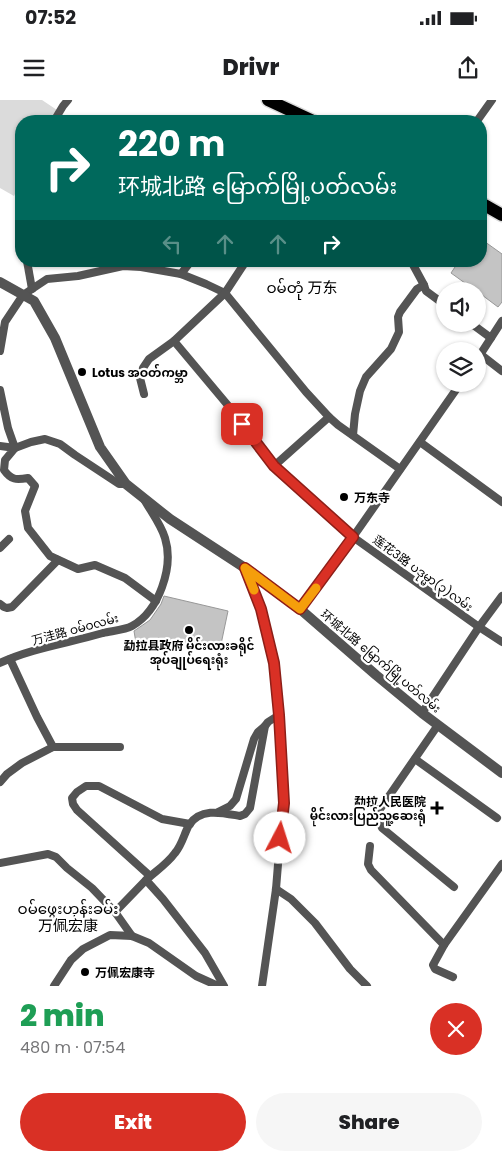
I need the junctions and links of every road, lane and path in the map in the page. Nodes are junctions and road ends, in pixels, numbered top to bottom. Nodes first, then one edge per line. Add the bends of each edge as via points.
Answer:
1 (68, 100) edge
2 (268, 100) edge
3 (492, 100) edge
4 (58, 115) edge
5 (300, 115) edge
6 (482, 115) edge
7 (487, 206) edge
8 (502, 215) edge
9 (28, 267) edge
10 (113, 267) edge
11 (146, 267) edge
12 (187, 267) edge
13 (242, 267) edge
14 (414, 267) edge
15 (181, 274) junction
16 (0, 282) edge
17 (424, 285) junction
18 (32, 288) junction
19 (224, 293) junction
20 (23, 295) junction
21 (436, 299) edge
22 (502, 321) edge
23 (483, 332) edge
24 (491, 338) junction
25 (174, 340) junction
26 (486, 346) edge
27 (0, 351) edge
28 (486, 361) edge
29 (502, 371) edge
30 (0, 390) edge
31 (454, 392) edge
32 (144, 394) dead end
33 (329, 417) junction
34 (353, 435) junction
35 (420, 442) junction
36 (0, 446) edge
37 (15, 448) junction
38 (274, 466) junction
39 (400, 469) junction
40 (126, 484) junction
41 (143, 497) junction
42 (502, 502) edge
43 (353, 537) junction
44 (9, 539) dead end
45 (0, 548) edge
46 (58, 560) junction
47 (245, 568) junction
48 (502, 596) edge
49 (156, 601) junction
50 (0, 604) edge
51 (300, 609) junction
52 (479, 627) junction
53 (502, 642) edge
54 (10, 659) junction
55 (0, 664) edge
56 (422, 713) junction
57 (279, 715) junction
58 (438, 725) junction
59 (265, 726) junction
60 (53, 747) junction
61 (120, 747) dead end
62 (415, 758) junction
63 (502, 773) edge
64 (0, 782) edge
65 (218, 812) junction
66 (497, 818) dead end
67 (190, 824) junction
68 (370, 846) dead end
69 (0, 863) edge
70 (502, 864) edge
71 (148, 878) junction
72 (454, 887) dead end
73 (276, 889) junction
74 (115, 912) junction
75 (132, 936) junction
76 (444, 945) junction
77 (265, 968) junction
78 (452, 977) dead end
79 (54, 986) edge
80 (218, 986) edge
81 (224, 986) edge
82 (262, 986) edge
83 (268, 986) edge
84 (367, 986) edge

1 - 4 street
2 - 5 highway
3 - 6 street
7 - 8 highway
9 - 18 street
10 - 18 street via 78,276 47,279
11 - 15 street
12 - 15 street
13 - 19 street
14 - 17 street
15 - 19 street
16 - 20 street, 环城北路 မြောက်မြို့ပတ်လမ်း
17 - 21 street via 426,292
17 - 34 street via 400,312 399,332 391,349 366,376 360,391
18 - 20 street
19 - 25 street
19 - 33 street
20 - 27 street via 5,322
20 - 40 street, 环城北路 မြောက်မြို့ပတ်လမ်း via 34,301 55,338 100,447
22 - 24 street
23 - 24 street
24 - 26 street
25 - 32 street via 149,359 143,368 140,378
25 - 38 street, 莲花3路 ပဒုမ္မာ(၃)လမ်း
28 - 29 street
30 - 37 street
31 - 35 street
33 - 34 street
33 - 38 street
34 - 39 street
35 - 39 street
35 - 42 street
36 - 37 street
37 - 40 street via 45,439 52,441 119,484
37 - 46 street via 5,460 4,470 9,477 28,478 36,486 25,511 28,528 50,556
38 - 43 street, 莲花3路 ပဒုမ္မာ(၃)လမ်း
39 - 43 street
40 - 41 street, 环城北路 မြောက်မြို့ပတ်လမ်း
41 - 47 street, 环城北路 မြောက်မြို့ပတ်လမ်း via 170,519
41 - 49 street, 万洼路 ဝမ်ဝလမ်း via 160,526 167,547 166,575
43 - 51 street
43 - 52 street, 莲花3路 ပဒုမ္မာ(၃)လမ်း
44 - 45 street
46 - 49 street via 78,569 95,565 125,578
46 - 50 street via 12,607
47 - 51 street, 环城北路 မြောက်မြို့ပတ်လမ်း
47 - 57 street via 261,609 274,663
48 - 52 street
49 - 54 street, 万洼路 ဝမ်ဝလမ်း via 131,626
51 - 56 street, 环城北路 မြောက်မြို့ပတ်လမ်း
52 - 53 street, 莲花3路 ပဒုမ္မာ(၃)လမ်း
52 - 56 street
54 - 55 street, 万洼路 ဝမ်ဝလမ်း
54 - 60 street
56 - 58 street, 环城北路 မြောက်မြို့ပတ်လမ်း
57 - 59 street
57 - 73 street via 284,803
58 - 62 street
58 - 63 street, 环城北路 မြောက်မြို့ပတ်လမ်း
59 - 65 street via 254,739 236,799
59 - 65 street via 250,808 240,816
60 - 61 street
60 - 64 street via 22,763
62 - 66 street
62 - 72 street via 378,812 378,820 382,828
65 - 67 street via 201,814
67 - 71 street via 176,853
67 - 71 street via 162,819 99,786 86,786 72,798 77,810
68 - 76 street via 368,864 371,870
69 - 74 street via 48,854 56,857
70 - 76 street
71 - 74 street
71 - 81 street via 205,953
73 - 77 street
73 - 84 street via 315,923
74 - 75 street
75 - 79 street via 110,935 83,949 71,960
75 - 80 street
76 - 78 street via 433,965 435,970
77 - 82 street
77 - 83 street

